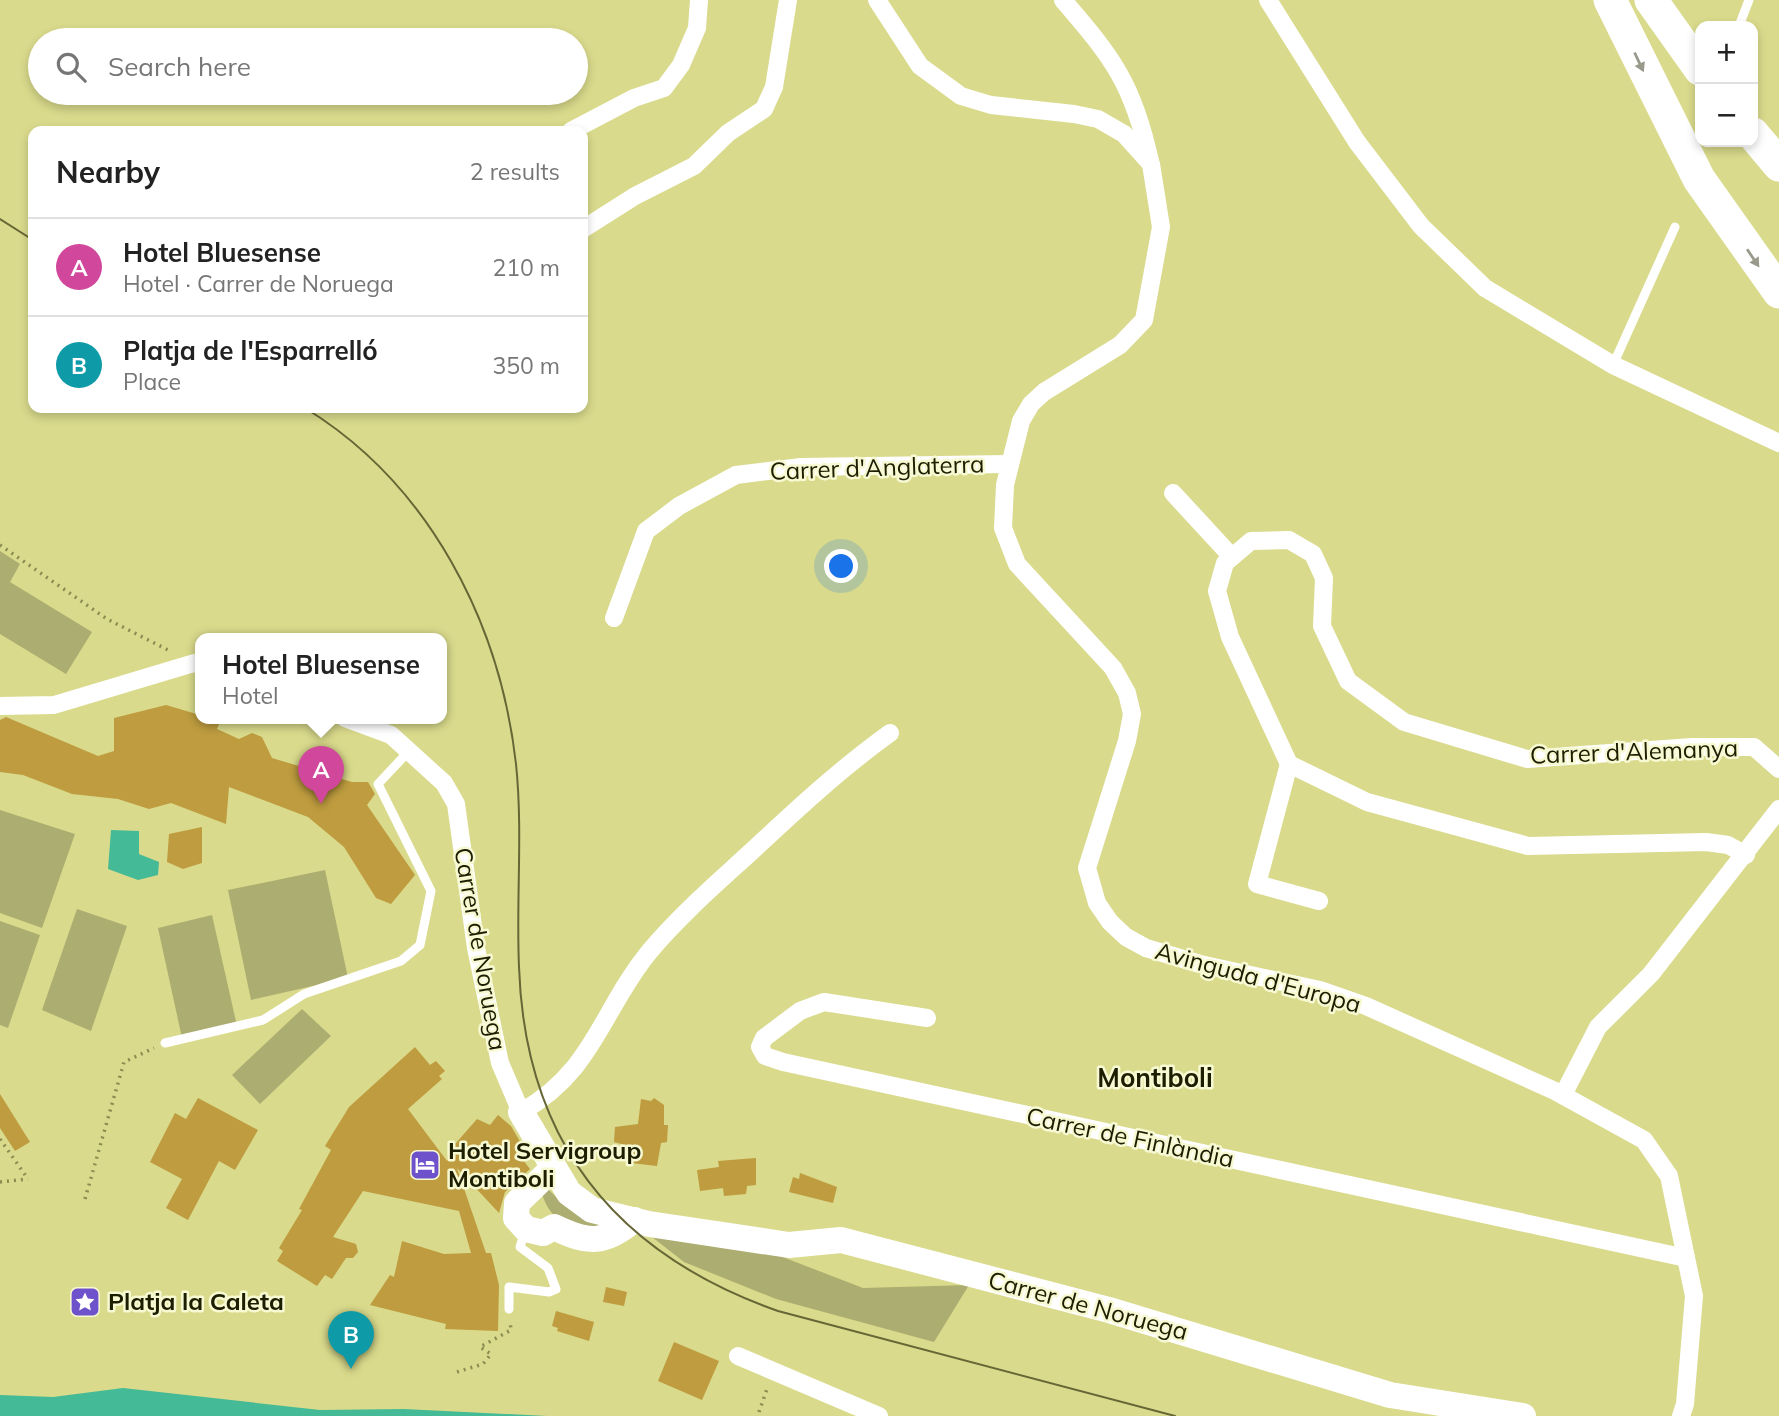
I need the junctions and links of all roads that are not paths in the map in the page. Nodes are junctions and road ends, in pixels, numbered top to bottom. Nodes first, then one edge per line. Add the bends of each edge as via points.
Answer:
1 (699, 0) edge
2 (788, 0) edge
3 (877, 0) edge
4 (1063, 0) edge
5 (1268, 0) edge
6 (1610, 0) edge
7 (1651, 0) edge
8 (1749, 0) edge
9 (1741, 21) edge
10 (1695, 62) edge
11 (581, 126) edge
12 (1758, 140) edge
13 (1151, 164) junction
14 (1779, 164) edge
15 (588, 226) edge
16 (1675, 227) dead end
17 (1779, 292) edge
18 (1613, 365) junction
19 (1779, 443) edge
20 (1008, 464) junction
21 (1173, 493) dead end
22 (1232, 557) junction
23 (614, 618) dead end
24 (195, 665) edge
25 (0, 705) edge
26 (361, 724) edge
27 (890, 733) dead end
28 (410, 751) junction
29 (1289, 764) junction
30 (1779, 769) edge
31 (1779, 809) edge
32 (1746, 855) junction
33 (1319, 901) dead end
34 (927, 1018) dead end
35 (165, 1043) road end
36 (1563, 1095) junction
37 (527, 1109) junction
38 (552, 1169) junction
39 (530, 1189) junction
40 (641, 1222) junction
41 (554, 1227) junction
42 (526, 1229) junction
43 (1686, 1258) junction
44 (509, 1309) road end
45 (738, 1356) dead end
46 (879, 1416) edge
47 (1523, 1416) edge
48 (1681, 1416) edge

1 - 11 street via 697,28 681,65 664,88
2 - 15 street via 774,87 764,109 676,178 635,196
3 - 13 street via 920,66 961,96 990,105 1098,119 1124,134
4 - 13 street, Avinguda d'Europa via 1120,70 1140,118
5 - 18 street via 1357,142 1421,226 1485,288
6 -> 17 highway via 1699,179
7 - 10 highway
8 - 9 lane
12 - 14 highway
13 - 20 street, Avinguda d'Europa via 1161,227 1144,320 1120,345 1031,404
16 - 18 lane
18 - 19 street
20 - 23 street, Carrer d'Anglaterra via 801,467 736,475 679,506 646,531
20 - 36 street, Avinguda d'Europa via 1003,528 1007,545 1029,580 1113,668 1132,714 1128,741 1087,868 1097,903 1110,922 1126,937 1171,956 1277,979 1366,1006
21 - 22 street
22 - 29 street via 1225,563 1217,591 1220,603 1230,637
22 - 30 street, Carrer d'Alemanya via 1251,541 1289,540 1313,554 1324,578 1322,626 1348,681 1404,723 1527,759 1754,747
24 - 25 street via 54,705
26 - 28 street, Carrer de Noruega via 391,735
27 - 37 street via 844,766 683,914 647,955 586,1055 559,1087
28 - 35 lane via 378,784 430,891 420,945 401,961 304,994 263,1020
28 - 37 street, Carrer de Noruega via 443,783 456,804 476,948 498,1050
29 - 32 street via 1367,802 1528,846 1706,842 1728,845
29 - 33 street via 1257,884
31 - 32 street
32 - 36 street via 1651,974 1598,1027
34 - 43 street, Carrer de Finlàndia via 824,1002 800,1011 764,1038 760,1047 765,1056 783,1062
36 - 43 street, Avinguda d'Europa via 1644,1140 1669,1176
37 - 38 street, Carrer de Noruega
38 - 39 street
38 - 40 street, Carrer de Noruega via 569,1193 592,1210
39 - 41 street
39 - 42 street via 517,1202 516,1218
40 - 41 street via 601,1241 577,1238
40 - 47 street, Carrer de Noruega via 789,1245 841,1240 1109,1310 1391,1395
41 - 42 street via 543,1233
42 - 44 lane via 520,1247 548,1268 556,1289 509,1287
43 - 48 street, Avinguda d'Europa via 1694,1296
45 - 46 street

